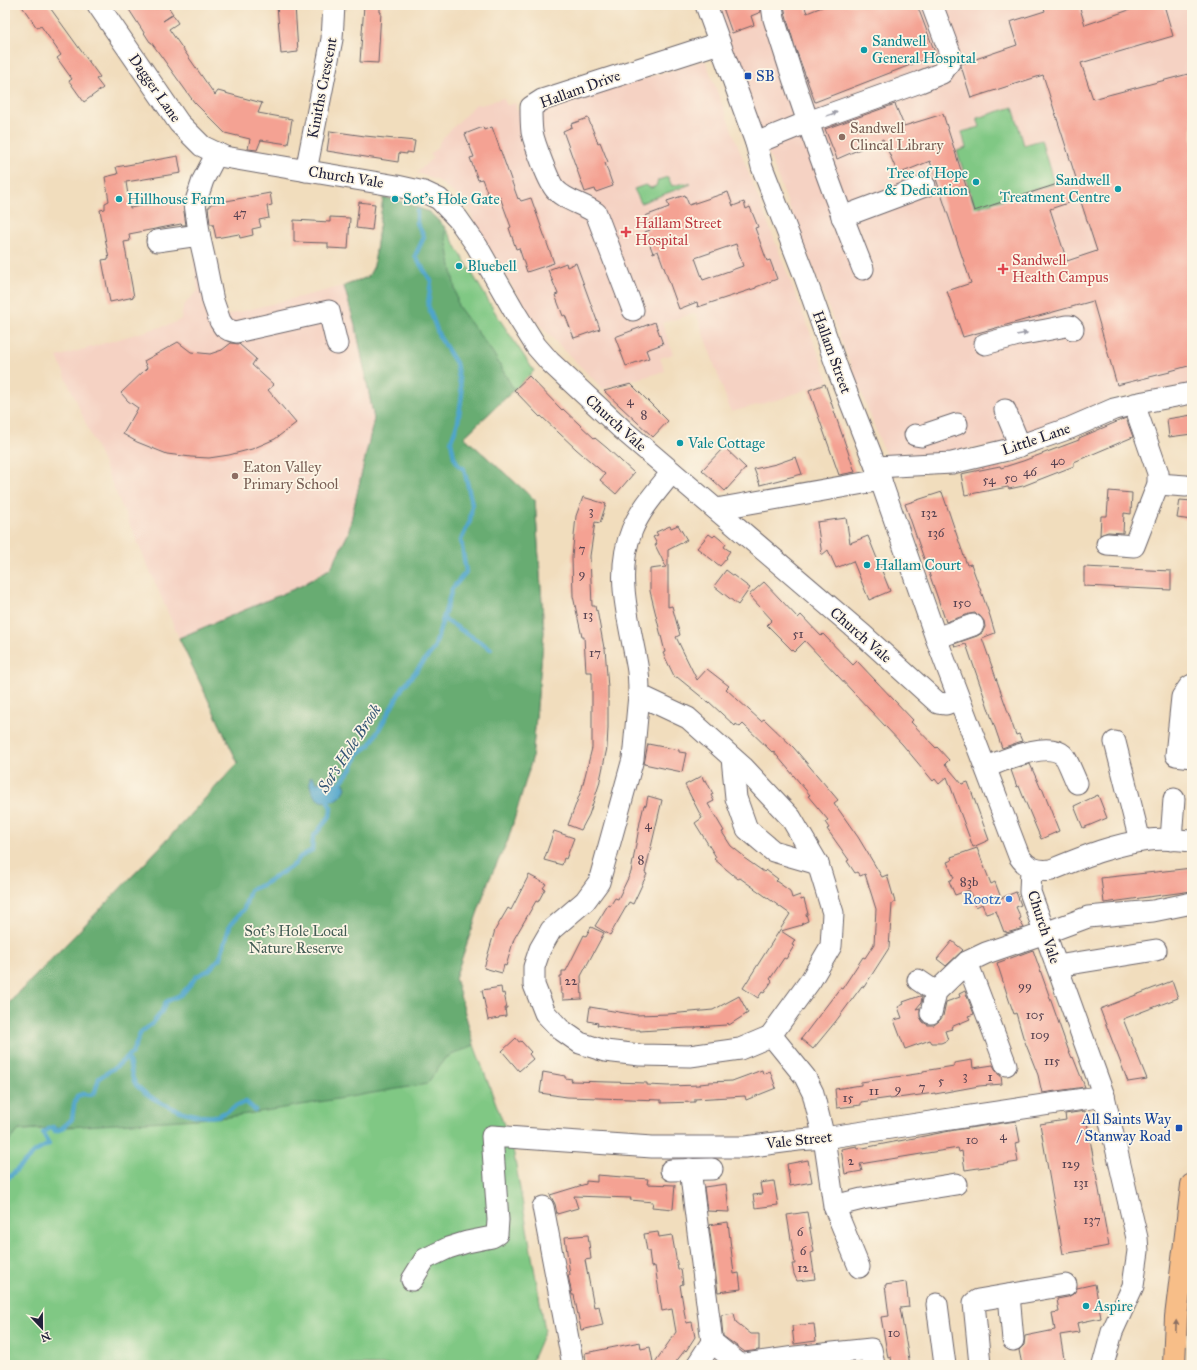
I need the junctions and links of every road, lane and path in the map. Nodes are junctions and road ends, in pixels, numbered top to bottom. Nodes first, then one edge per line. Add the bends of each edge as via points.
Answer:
1 (98, 5) edge
2 (334, 5) edge
3 (706, 5) edge
4 (772, 5) edge
5 (932, 5) edge
6 (720, 42) junction
7 (808, 122) junction
8 (756, 143) junction
9 (221, 155) junction
10 (306, 171) junction
11 (926, 186) dead end
12 (842, 217) junction
13 (199, 235) junction
14 (157, 241) dead end
15 (863, 269) dead end
16 (632, 310) dead end
17 (1073, 329) dead end
18 (337, 344) dead end
19 (985, 344) dead end
20 (1192, 393) edge
21 (1134, 404) junction
22 (1005, 410) dead end
23 (957, 424) dead end
24 (915, 434) dead end
25 (1020, 446) junction
26 (672, 472) junction
27 (878, 473) junction
28 (1158, 484) junction
29 (1186, 486) dead end
30 (716, 509) junction
31 (1107, 544) dead end
32 (973, 626) dead end
33 (936, 638) junction
34 (1192, 685) edge
35 (639, 695) junction
36 (959, 699) junction
37 (1115, 742) dead end
38 (1184, 756) edge
39 (732, 758) junction
40 (986, 767) junction
41 (1077, 783) dead end
42 (1174, 799) dead end
43 (1171, 840) junction
44 (1140, 841) junction
45 (1192, 841) edge
46 (818, 864) junction
47 (1031, 869) junction
48 (1192, 904) edge
49 (1045, 933) junction
50 (1156, 950) dead end
51 (967, 962) junction
52 (1057, 966) junction
53 (918, 980) dead end
54 (936, 992) junction
55 (931, 1013) dead end
56 (771, 1035) junction
57 (1006, 1065) dead end
58 (1104, 1096) junction
59 (824, 1138) junction
60 (712, 1169) dead end
61 (956, 1184) dead end
62 (1192, 1185) edge
63 (834, 1206) junction
64 (543, 1207) dead end
65 (859, 1267) dead end
66 (412, 1280) dead end
67 (1066, 1285) dead end
68 (1009, 1295) junction
69 (937, 1304) dead end
70 (1013, 1340) dead end
71 (712, 1342) junction
72 (572, 1363) edge
73 (697, 1365) edge
74 (738, 1365) edge
75 (874, 1365) edge
76 (945, 1365) edge
77 (980, 1365) edge
78 (1103, 1365) edge
79 (1174, 1365) edge

1 - 9 street, Dagger Lane via 179,124 202,146
2 - 10 street, Kiniths Crescent via 332,39
3 - 6 street, Hallam Street
4 - 7 street via 774,19
7 -> 5 street via 942,72 950,62 950,53
6 - 8 street, Hallam Street
6 - 16 street, Hallam Drive via 542,100 531,108 532,134 554,189 596,213
7 - 8 street
7 - 12 street
8 - 27 street, Hallam Street via 762,167
9 - 10 street, Church Vale
9 - 13 street via 203,180 195,204
10 - 26 street, Church Vale via 397,186 424,192 439,199 458,219 477,246 536,346 623,430
11 - 12 street
12 - 15 street
13 - 14 street
13 - 18 street via 213,301 224,327 236,332 329,311
19 -> 17 street via 1066,326
20 - 21 street, Little Lane
21 - 25 street, Little Lane via 1114,409
21 - 28 street via 1158,472
22 - 25 street
23 - 24 street via 921,436
25 - 27 street, Little Lane via 952,463
26 - 30 street, Church Vale
26 - 35 street via 642,512 632,530 624,558 624,589 637,666
27 - 30 street, Little Lane
27 - 33 street, Hallam Street
28 - 29 street
28 - 31 street via 1134,546
30 - 36 street, Church Vale via 938,703 946,704
32 - 33 street
33 - 36 street, Hallam Street
34 - 38 street via 1182,698
35 - 39 street via 688,718
35 - 56 street via 633,759 599,882 585,901 551,930 540,949 534,967 534,985 545,1012 560,1029 580,1043 605,1051 690,1056 740,1049
36 - 40 street, Church Vale
37 - 44 street
39 - 46 street via 791,818
39 - 46 street via 736,798 747,829 773,851
40 - 41 street via 1028,752 1052,750 1063,755
40 - 47 street, Church Vale via 1015,850 1024,864
42 - 43 street
43 - 44 street
43 - 45 street
44 - 47 street via 1098,851 1051,870
46 - 56 street via 833,913 830,946 811,980
47 - 49 street, Church Vale via 1030,892
48 - 49 street via 1088,917
49 - 51 street
49 - 52 street, Church Vale
50 - 52 street
51 - 54 street
51 - 57 street
52 - 58 street, Church Vale
53 - 54 street
54 - 55 street
56 - 59 street via 805,1077 813,1092
58 - 59 street, Vale Street
58 - 78 street, Church Vale via 1132,1214 1138,1251 1133,1286 1112,1332
59 - 63 street
59 - 66 street, Vale Street via 745,1147 652,1147 492,1136 497,1234 448,1248 425,1259
60 - 71 street via 681,1169
61 - 63 street
79 -> 62 highway via 1176,1317
63 - 65 street
64 - 72 street
67 - 68 street
68 - 70 street
68 - 77 street via 978,1300 974,1303
69 - 76 street
71 - 73 street
71 - 74 street
74 - 75 street via 871,1349

